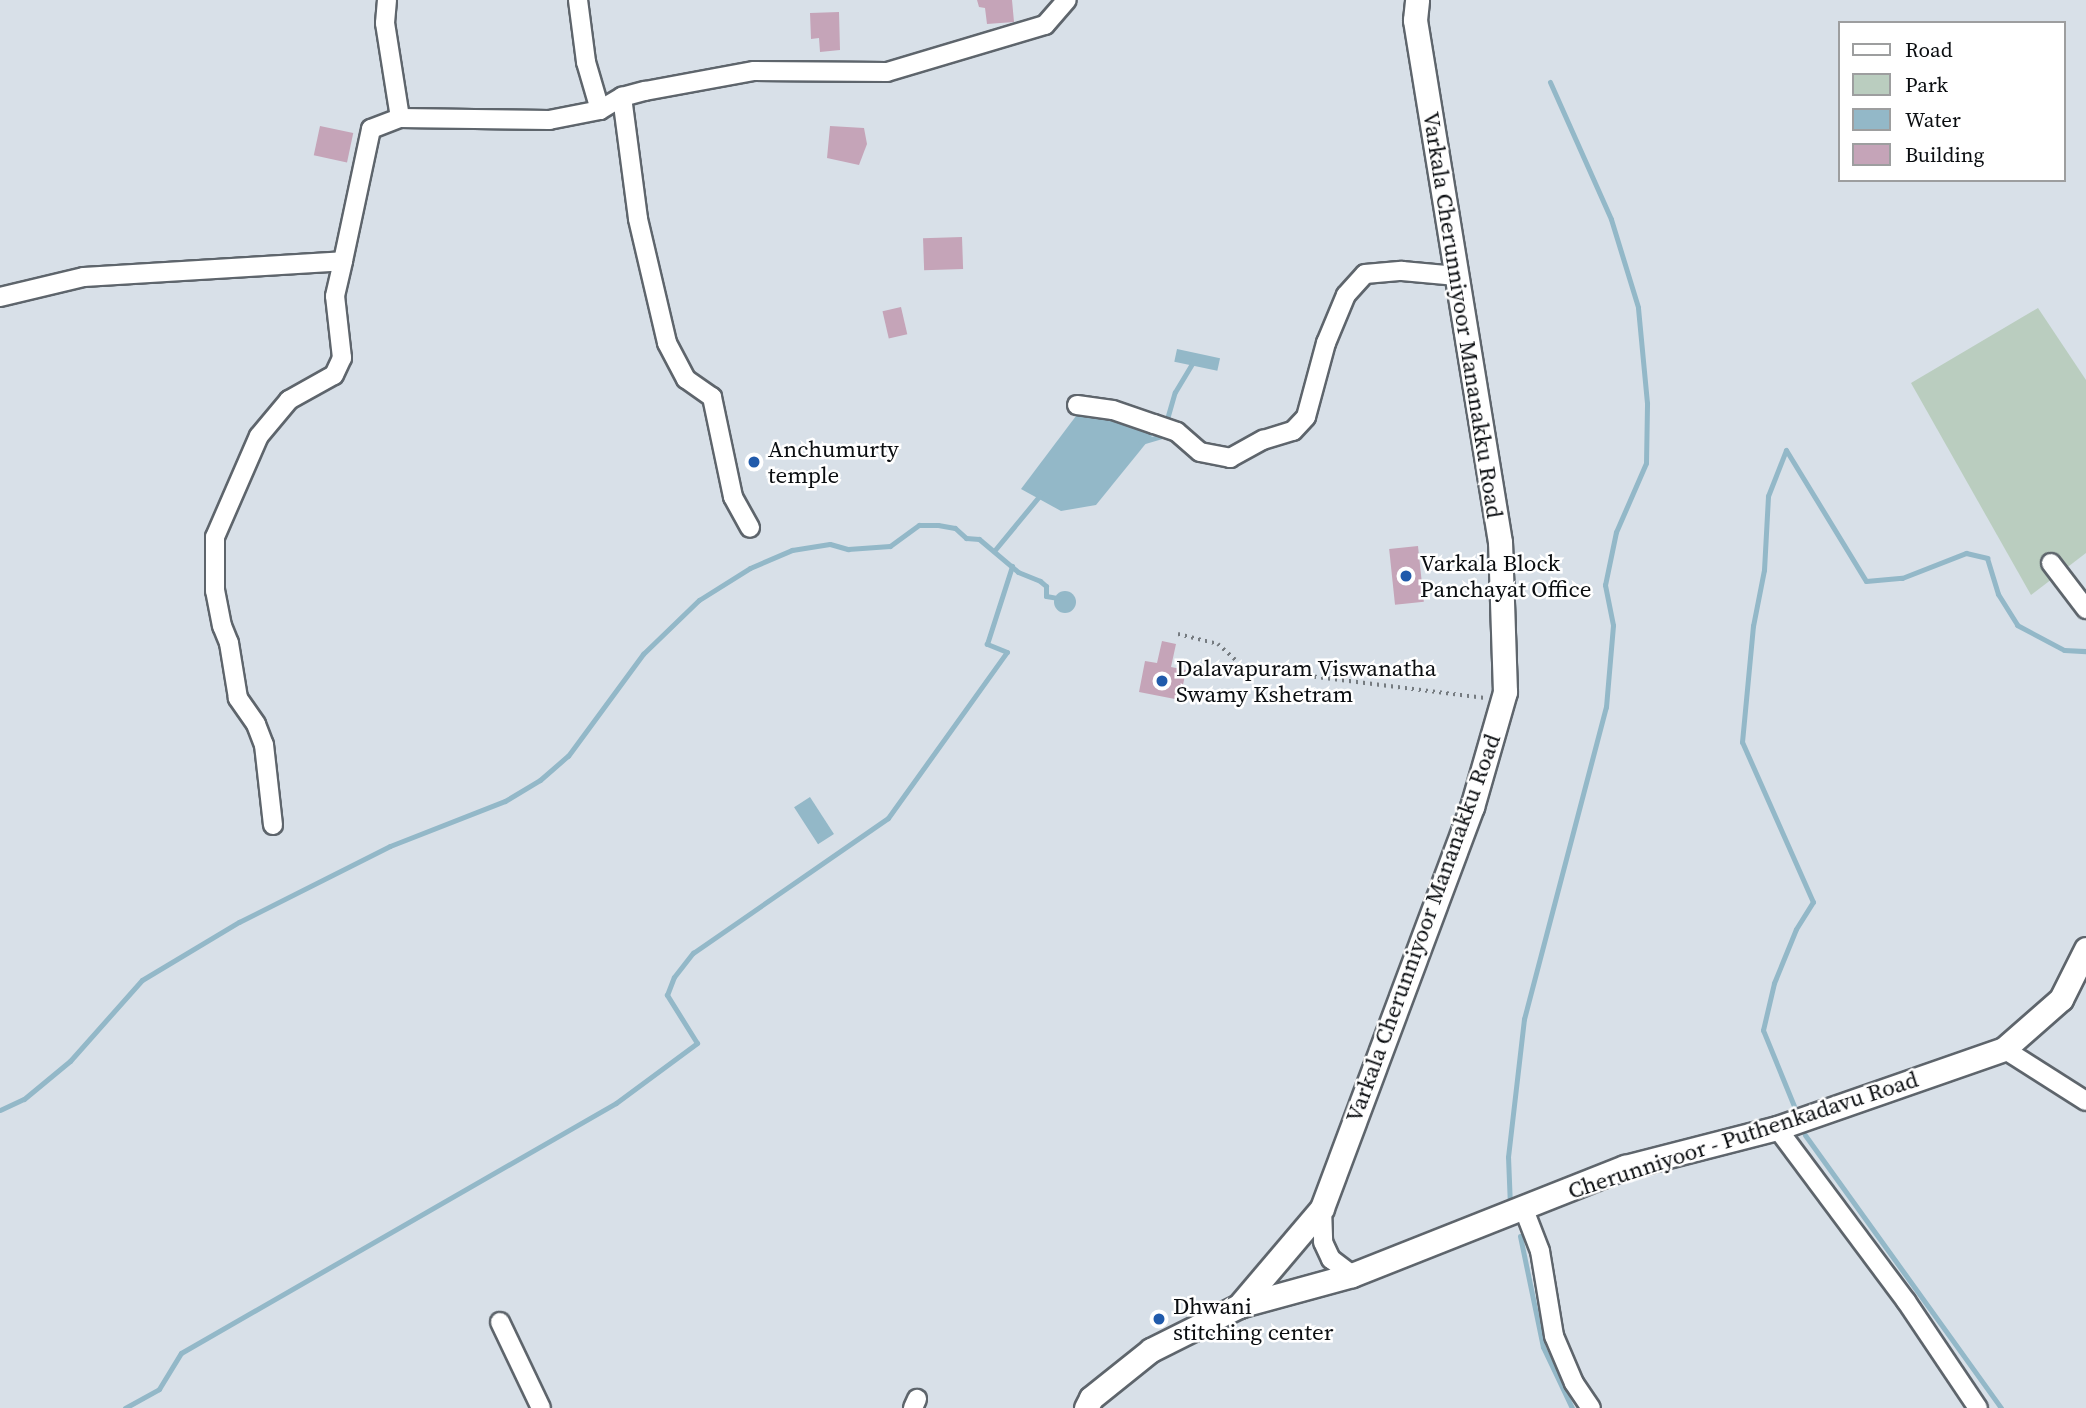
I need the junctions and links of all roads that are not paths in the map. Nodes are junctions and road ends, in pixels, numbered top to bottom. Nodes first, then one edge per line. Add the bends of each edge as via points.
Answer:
1 (387, 0) edge
2 (578, 0) edge
3 (1067, 0) edge
4 (1417, 0) edge
5 (622, 97) junction
6 (600, 110) junction
7 (401, 118) junction
8 (343, 261) junction
9 (1457, 276) junction
10 (0, 297) edge
11 (1077, 405) dead end
12 (750, 527) dead end
13 (2051, 562) dead end
14 (2086, 609) edge
15 (273, 825) dead end
16 (2086, 949) edge
17 (2004, 1049) junction
18 (2086, 1101) edge
19 (1777, 1128) junction
20 (1522, 1207) junction
21 (1322, 1208) junction
22 (1353, 1275) junction
23 (1239, 1306) junction
24 (500, 1322) dead end
25 (541, 1408) edge
26 (1086, 1408) edge
27 (1591, 1408) edge
28 (1978, 1408) edge

1 - 7 street via 385,23
2 - 6 street via 586,62
3 - 5 street via 1045,25 887,72 754,71
4 - 9 main road, Varkala Cherunniyoor Mananakku Road via 1415,20
5 - 6 street
5 - 12 street via 638,219 667,342 686,379 712,397 733,497
6 - 7 street via 549,120
7 - 8 street via 371,129
8 - 10 street via 84,277
8 - 15 street via 335,296 342,358 334,375 289,400 259,436 215,537 215,591 222,626 238,698 264,745
9 - 11 street via 1402,271 1365,274 1346,295 1326,343 1306,417 1293,431 1263,440 1230,458 1200,452 1176,432 1154,424 1113,410
9 - 21 main road, Varkala Cherunniyoor Mananakku Road via 1500,542 1502,702 1472,807
13 - 14 street
16 - 17 main road, Cherunniyoor - Puthenkadavu Road via 2061,999
17 - 18 street
17 - 19 main road, Cherunniyoor - Puthenkadavu Road
19 - 20 main road, Cherunniyoor - Puthenkadavu Road via 1625,1167
19 - 28 street via 1906,1301
20 - 22 main road, Cherunniyoor - Puthenkadavu Road
20 - 27 street via 1540,1251 1554,1336 1574,1383
21 - 22 street via 1324,1242 1331,1259
21 - 23 main road, Varkala Cherunniyoor Mananakku Road
22 - 23 main road, Cherunniyoor - Puthenkadavu Road
23 - 26 main road, Varkala Cherunniyoor Mananakku Road via 1151,1350 1091,1398
24 - 25 street

